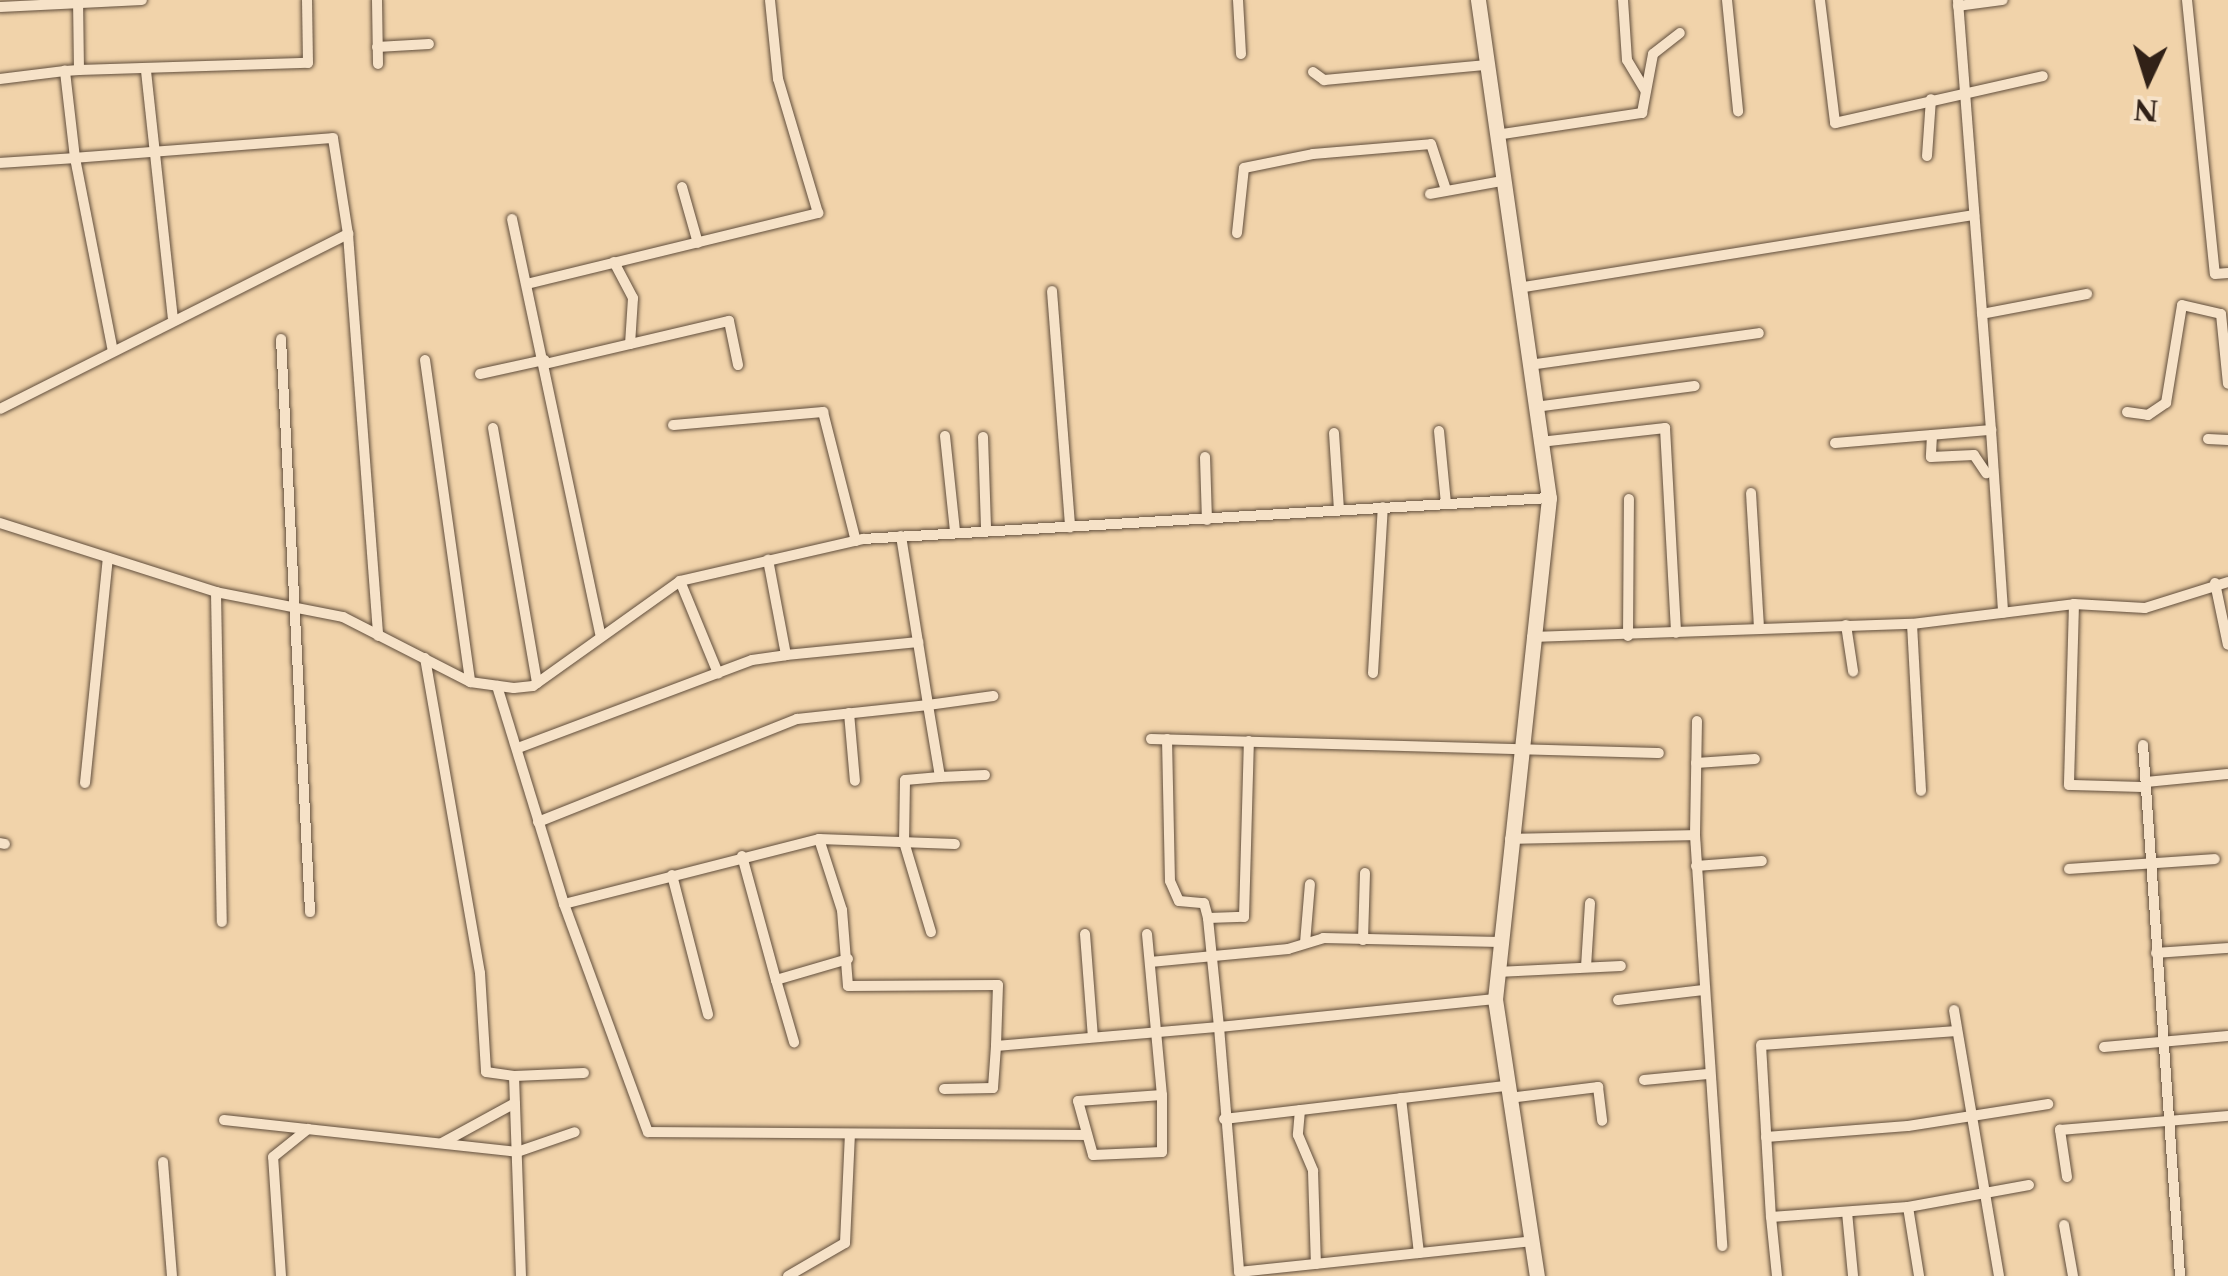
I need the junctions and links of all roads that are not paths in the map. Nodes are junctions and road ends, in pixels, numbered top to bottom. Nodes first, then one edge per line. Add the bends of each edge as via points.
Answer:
1 (142, 0) edge
2 (307, 0) edge
3 (377, 0) edge
4 (770, 0) edge
5 (1238, 0) edge
6 (1478, 0) edge
7 (1623, 0) edge
8 (1727, 0) edge
9 (1820, 0) edge
10 (2003, 0) edge
11 (2187, 0) edge
12 (78, 1) edge
13 (1958, 3) edge
14 (0, 7) edge
15 (1680, 32) dead end
16 (429, 44) dead end
17 (377, 46) junction
18 (1241, 54) dead end
19 (378, 64) dead end
20 (1487, 65) junction
21 (80, 70) junction
22 (65, 71) junction
23 (146, 71) junction
24 (1314, 72) dead end
25 (2042, 76) dead end
26 (0, 79) edge
27 (1965, 90) junction
28 (1646, 91) junction
29 (1930, 99) junction
30 (1738, 111) dead end
31 (1496, 135) junction
32 (155, 151) junction
33 (1927, 156) dead end
34 (75, 158) junction
35 (0, 163) edge
36 (1502, 181) junction
37 (682, 186) dead end
38 (1446, 190) junction
39 (1430, 194) dead end
40 (1974, 215) junction
41 (512, 220) dead end
42 (1237, 233) dead end
43 (348, 234) junction
44 (698, 242) junction
45 (614, 262) junction
46 (2228, 273) edge
47 (527, 284) junction
48 (1518, 288) junction
49 (1052, 291) dead end
50 (2087, 294) dead end
51 (1982, 314) junction
52 (173, 318) junction
53 (1759, 334) dead end
54 (281, 339) dead end
55 (630, 344) junction
56 (113, 351) junction
57 (425, 360) dead end
58 (544, 362) junction
59 (738, 365) dead end
60 (1529, 365) junction
61 (480, 374) dead end
62 (2228, 384) edge
63 (1695, 386) dead end
64 (1535, 406) junction
65 (0, 408) edge
66 (2127, 412) dead end
67 (673, 425) dead end
68 (493, 428) dead end
69 (1991, 430) junction
70 (1439, 432) dead end
71 (1334, 433) dead end
72 (1932, 435) junction
73 (944, 436) dead end
74 (982, 437) dead end
75 (2208, 439) dead end
76 (2228, 440) edge
77 (1540, 442) junction
78 (1835, 442) dead end
79 (1205, 457) dead end
80 (1986, 473) dead end
81 (1750, 492) dead end
82 (1548, 498) junction
83 (1629, 499) dead end
84 (1446, 504) junction
85 (1383, 507) junction
86 (1339, 510) junction
87 (1207, 520) junction
88 (0, 524) edge
89 (986, 528) junction
90 (1070, 528) junction
91 (956, 531) junction
92 (901, 536) junction
93 (856, 541) junction
94 (108, 558) junction
95 (768, 560) junction
96 (680, 581) junction
97 (2228, 582) edge
98 (2215, 583) junction
99 (216, 592) junction
100 (297, 603) junction
101 (2074, 604) junction
102 (2003, 612) junction
103 (1912, 624) junction
104 (1846, 625) junction
105 (1760, 627) junction
106 (1676, 633) junction
107 (600, 634) junction
108 (378, 636) junction
109 (1628, 636) junction
110 (1531, 637) junction
111 (918, 642) junction
112 (2228, 645) edge
113 (786, 655) junction
114 (425, 658) junction
115 (1854, 671) dead end
116 (718, 672) junction
117 (1373, 673) dead end
118 (470, 682) junction
119 (537, 683) junction
120 (497, 686) junction
121 (992, 696) dead end
122 (928, 705) junction
123 (849, 713) junction
124 (1697, 721) dead end
125 (1151, 739) dead end
126 (1168, 739) junction
127 (1249, 741) junction
128 (2143, 745) dead end
129 (1520, 746) junction
130 (518, 748) junction
131 (1659, 753) dead end
132 (1755, 759) dead end
133 (1696, 763) junction
134 (2228, 774) edge
135 (986, 775) dead end
136 (940, 776) junction
137 (856, 781) dead end
138 (85, 783) dead end
139 (2146, 784) junction
140 (1922, 791) dead end
141 (538, 822) junction
142 (1694, 835) junction
143 (819, 840) junction
144 (1508, 840) junction
145 (904, 842) junction
146 (955, 844) dead end
147 (742, 856) junction
148 (2215, 859) dead end
149 (1762, 862) dead end
150 (2150, 862) junction
151 (1696, 866) junction
152 (2069, 869) dead end
153 (1364, 872) dead end
154 (672, 875) junction
155 (1310, 884) dead end
156 (564, 904) junction
157 (1590, 904) dead end
158 (310, 912) dead end
159 (1208, 918) junction
160 (222, 922) dead end
161 (931, 932) dead end
162 (1085, 934) dead end
163 (1147, 934) dead end
164 (1363, 940) junction
165 (1304, 942) junction
166 (1500, 942) junction
167 (2228, 948) edge
168 (2156, 953) junction
169 (1211, 958) junction
170 (848, 959) junction
171 (1150, 962) junction
172 (1621, 966) dead end
173 (1586, 967) junction
174 (1497, 972) junction
175 (776, 980) junction
176 (1703, 990) junction
177 (1495, 999) junction
178 (1618, 1000) dead end
179 (1954, 1010) dead end
180 (708, 1014) dead end
181 (1219, 1027) junction
182 (1958, 1031) junction
183 (1156, 1032) junction
184 (2228, 1036) edge
185 (1094, 1038) junction
186 (794, 1042) dead end
187 (2164, 1042) junction
188 (996, 1046) junction
189 (2104, 1046) dead end
190 (584, 1073) dead end
191 (1708, 1074) junction
192 (514, 1076) junction
193 (1644, 1080) dead end
194 (944, 1090) dead end
195 (1508, 1092) junction
196 (1162, 1094) junction
197 (1401, 1098) junction
198 (516, 1103) junction
199 (2048, 1104) dead end
200 (1300, 1110) junction
201 (2228, 1116) edge
202 (1971, 1117) junction
203 (1224, 1119) junction
204 (224, 1120) dead end
205 (1602, 1121) dead end
206 (2170, 1122) junction
207 (308, 1129) junction
208 (575, 1132) dead end
209 (850, 1134) junction
210 (1085, 1135) junction
211 (1766, 1138) junction
212 (441, 1144) junction
213 (517, 1152) junction
214 (163, 1162) dead end
215 (2067, 1177) dead end
216 (2029, 1185) dead end
217 (1985, 1194) junction
218 (1908, 1207) junction
219 (1848, 1212) junction
220 (1771, 1217) junction
221 (2064, 1225) dead end
222 (1532, 1241) junction
223 (1722, 1246) dead end
224 (1419, 1253) junction
225 (1316, 1264) junction
226 (172, 1276) edge
227 (281, 1276) edge
228 (521, 1276) edge
229 (788, 1276) edge
230 (1537, 1276) edge
231 (1777, 1276) edge
232 (1853, 1276) edge
233 (1919, 1276) edge
234 (1999, 1276) edge
235 (2073, 1276) edge
236 (2180, 1276) edge

1 - 12 street
2 - 23 street via 308,62
3 - 17 street
4 - 44 street via 778,79 818,214
5 - 18 street
6 - 20 street
7 - 28 street via 1628,60
8 - 30 street
9 - 29 street via 1835,122
10 - 13 street
11 - 46 street via 2215,274
12 - 14 street
12 - 21 street
13 - 27 street
15 - 28 street via 1653,54
16 - 17 street
17 - 19 street
20 - 24 street via 1324,80
20 - 31 street
21 - 22 street
21 - 23 street
22 - 26 street
22 - 34 street
23 - 32 street
25 - 27 street
27 - 29 street
27 - 40 street
28 - 31 street via 1642,113
29 - 33 street
31 - 36 street
32 - 34 street
32 - 43 street via 333,138
32 - 52 street
34 - 35 street
34 - 56 street
36 - 38 street
36 - 48 street
37 - 44 street
38 - 39 street
38 - 42 street via 1432,144 1313,154 1244,168
40 - 48 street
40 - 51 street
41 - 47 street
43 - 52 street
43 - 108 street
44 - 45 street
45 - 47 street
45 - 55 street via 634,298
47 - 58 street
48 - 60 street
49 - 90 street
50 - 51 street
51 - 69 street
52 - 56 street
53 - 60 street
54 - 100 street
55 - 58 street
55 - 59 street via 729,322
56 - 65 street
57 - 118 street
58 - 61 street
58 - 107 street
60 - 64 street
62 - 66 street via 2221,314 2182,306 2166,403 2148,415
63 - 64 street
64 - 77 street
67 - 93 street via 823,412
68 - 119 street
69 - 72 street
69 - 102 street
70 - 84 street
71 - 86 street
72 - 78 street
72 - 80 street via 1932,456 1974,456
73 - 91 street
74 - 89 street
75 - 76 street
77 - 82 street
77 - 106 street via 1666,428
79 - 87 street
81 - 105 street
82 - 84 street
82 - 110 street
83 - 109 street
84 - 85 street
85 - 86 street
85 - 117 street
86 - 87 street
87 - 90 street
88 - 94 street
89 - 90 street
89 - 91 street
91 - 92 street
92 - 93 street
92 - 111 street
93 - 95 street
94 - 99 street
94 - 138 street
95 - 96 street
95 - 113 street
96 - 107 street
96 - 116 street
97 - 98 street
98 - 101 street via 2145,608
98 - 112 street
99 - 100 street
99 - 160 street
100 - 108 street
100 - 158 street
101 - 102 street
101 - 139 street via 2070,785
102 - 103 street
103 - 104 street
103 - 140 street
104 - 105 street
104 - 115 street
105 - 106 street
106 - 109 street
107 - 119 street
108 - 114 street
109 - 110 street
110 - 129 street
111 - 113 street
111 - 122 street
113 - 116 street
114 - 118 street
114 - 192 street via 480,972 486,1072
116 - 130 street
118 - 120 street
119 - 120 street
120 - 130 street
121 - 122 street
122 - 123 street
122 - 136 street
123 - 137 street
123 - 141 street via 797,719
124 - 133 street
125 - 126 street
126 - 127 street
126 - 159 street via 1170,880 1179,901 1204,902
127 - 129 street
127 - 159 street via 1244,917
128 - 139 street
129 - 131 street
129 - 144 street
130 - 141 street
132 - 133 street
133 - 142 street
134 - 139 street
135 - 136 street
136 - 145 street via 905,780
139 - 150 street
141 - 156 street
142 - 144 street
142 - 151 street
143 - 145 street
143 - 147 street
143 - 170 street via 842,910
144 - 166 street
145 - 146 street
145 - 161 street
147 - 154 street
147 - 175 street
148 - 150 street
149 - 151 street
150 - 152 street
150 - 168 street
151 - 176 street
153 - 164 street
154 - 156 street
154 - 180 street
155 - 165 street
156 - 209 street via 648,1132
157 - 173 street
159 - 169 street
162 - 185 street
163 - 171 street
164 - 165 street
164 - 166 street
165 - 169 street
166 - 174 street
167 - 168 street
168 - 187 street
169 - 171 street
169 - 181 street
170 - 175 street
170 - 188 street via 848,986 998,985
171 - 183 street
172 - 173 street
173 - 174 street
174 - 177 street
175 - 186 street
176 - 178 street
176 - 191 street
177 - 181 street
177 - 195 street
179 - 182 street
181 - 183 street
181 - 203 street
182 - 202 street
182 - 211 street via 1761,1044
183 - 185 street
183 - 196 street
184 - 187 street
185 - 188 street
187 - 189 street
187 - 206 street
188 - 194 street via 994,1088
190 - 192 street
191 - 193 street
191 - 223 street
192 - 198 street
195 - 197 street
195 - 205 street via 1598,1087
195 - 222 street
196 - 210 street via 1078,1101
196 - 210 street via 1162,1152 1094,1155
197 - 200 street
197 - 224 street
198 - 212 street
198 - 213 street
199 - 202 street
200 - 203 street
200 - 225 street via 1298,1136 1314,1171
201 - 206 street
202 - 211 street
202 - 217 street
203 - 225 street via 1239,1272
204 - 207 street
206 - 215 street via 2060,1130
206 - 236 street
207 - 212 street
207 - 227 street via 273,1157
208 - 213 street
209 - 210 street
209 - 229 street via 845,1243
211 - 220 street
212 - 213 street
213 - 228 street
214 - 226 street
216 - 217 street
217 - 218 street
217 - 234 street
218 - 219 street
218 - 233 street
219 - 220 street
219 - 232 street
220 - 231 street
221 - 235 street
222 - 224 street
222 - 230 street
224 - 225 street

